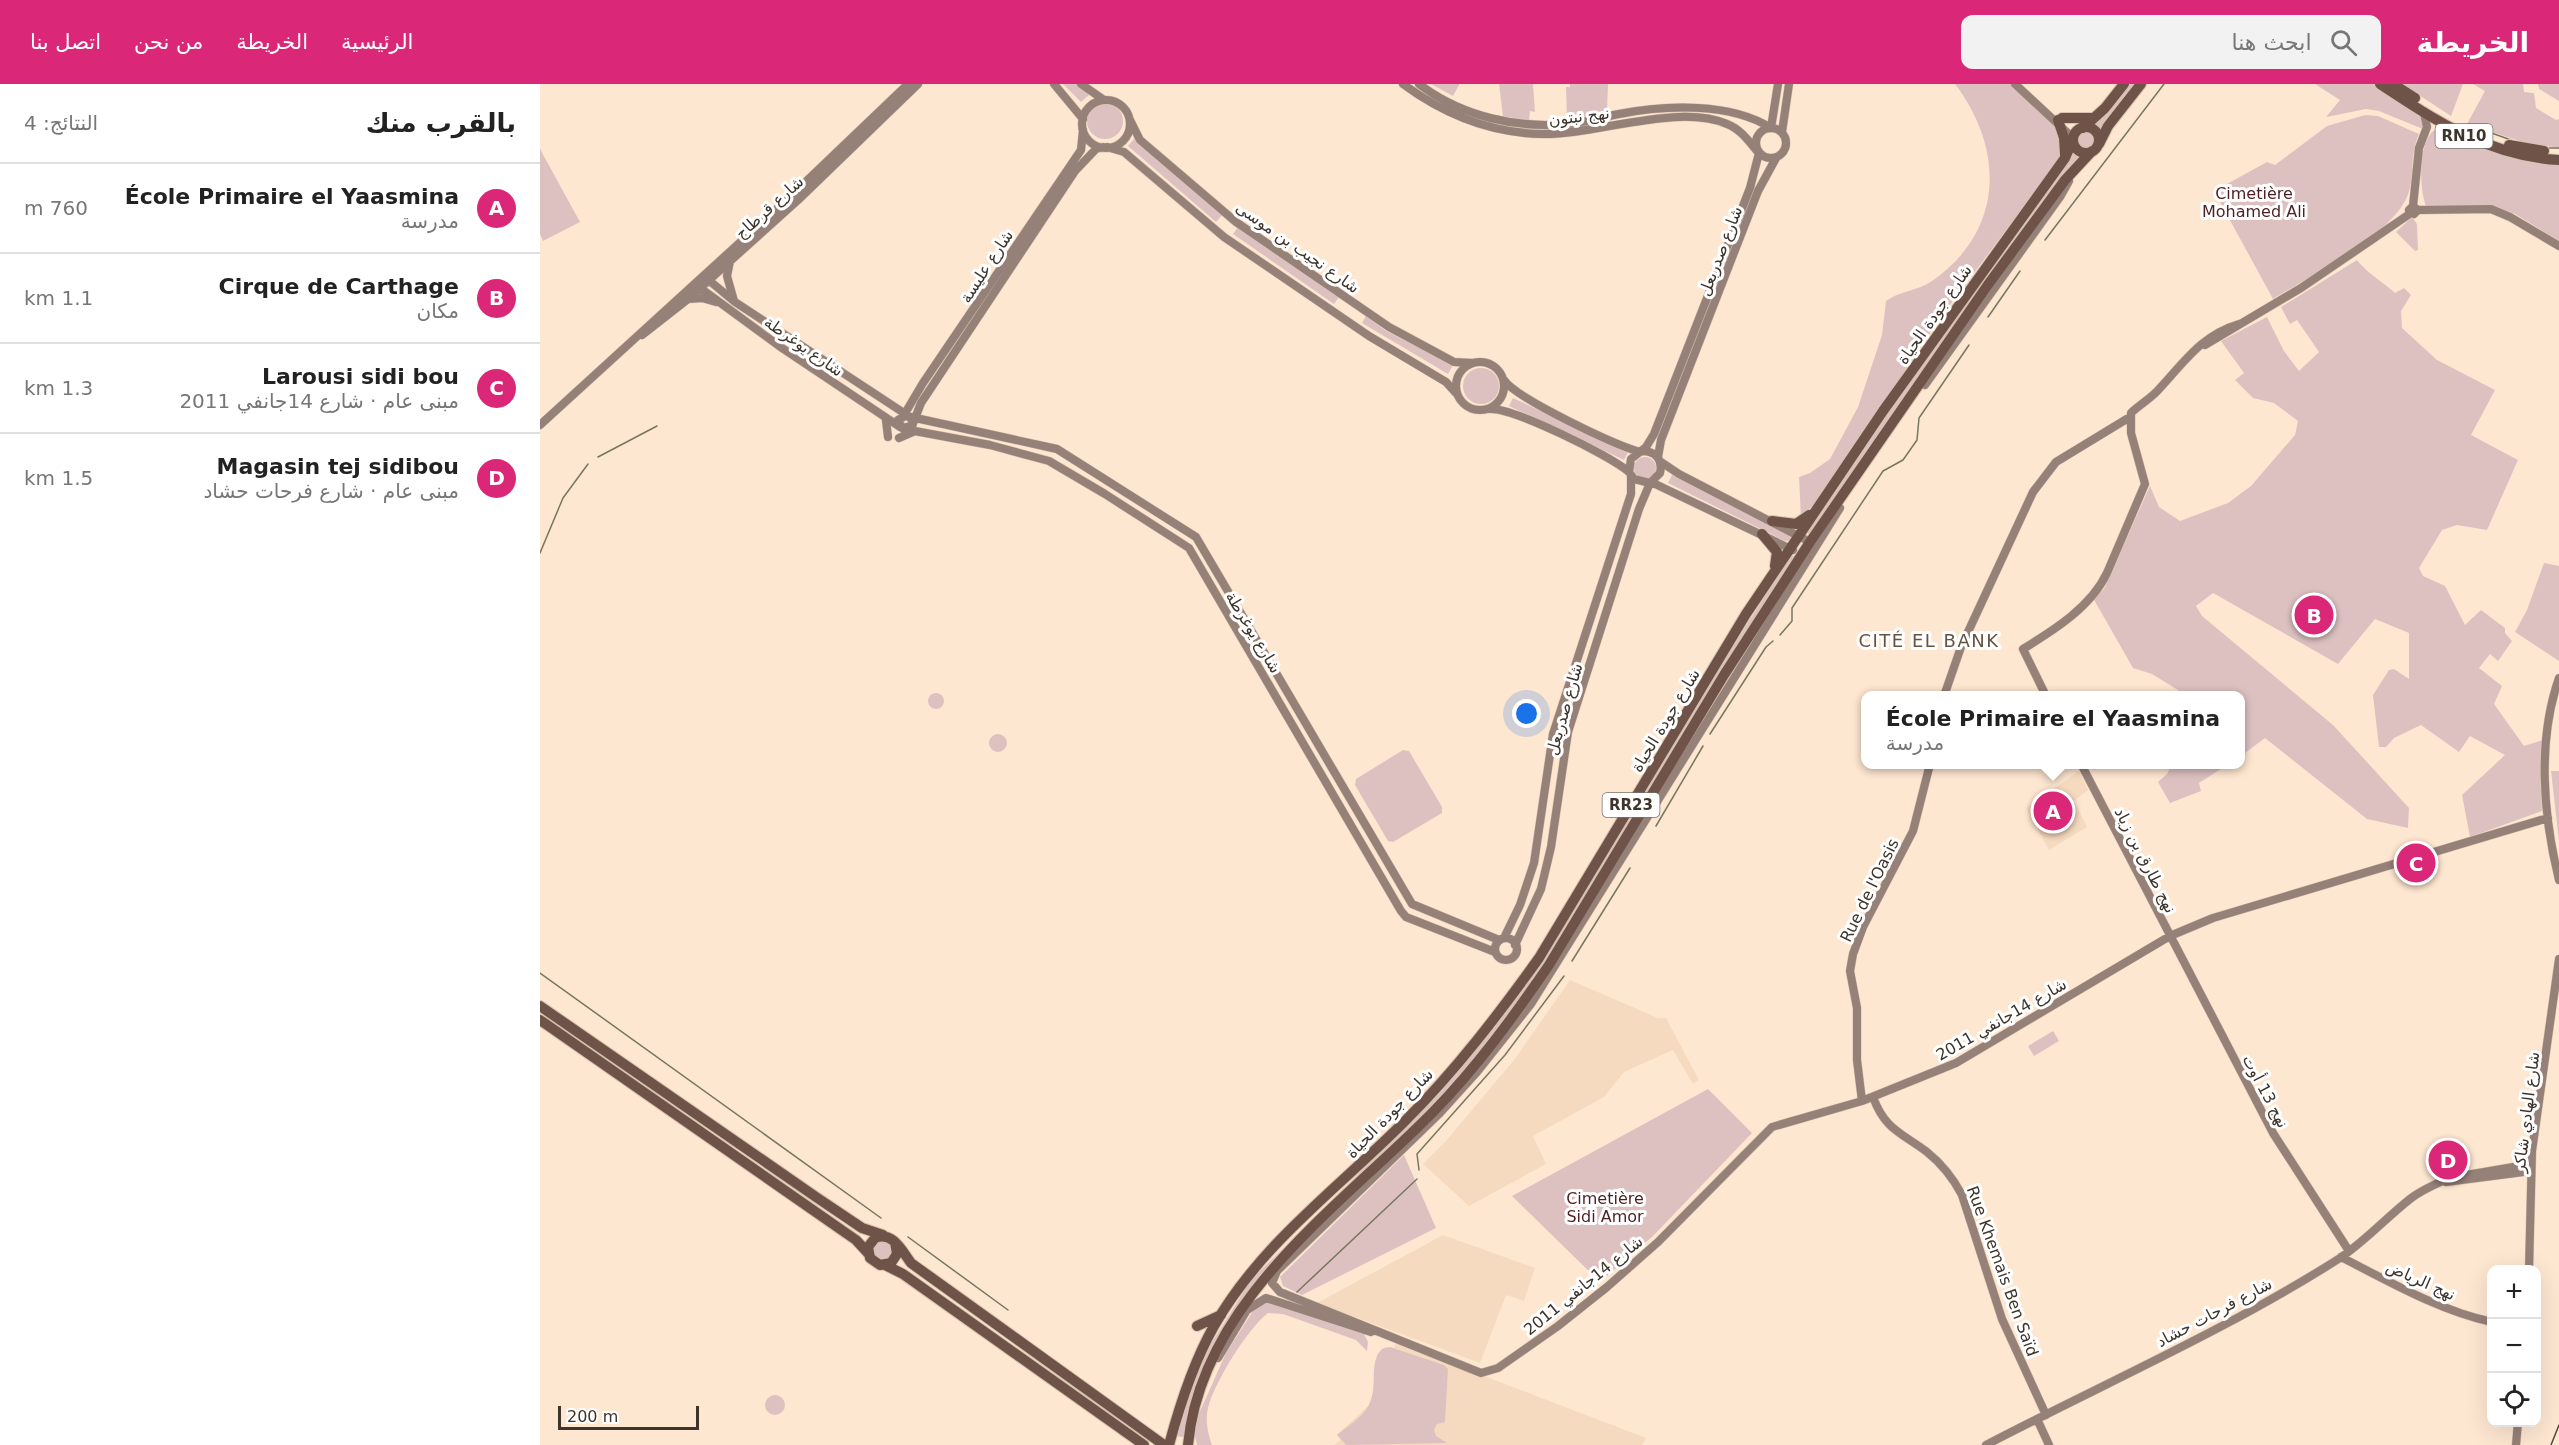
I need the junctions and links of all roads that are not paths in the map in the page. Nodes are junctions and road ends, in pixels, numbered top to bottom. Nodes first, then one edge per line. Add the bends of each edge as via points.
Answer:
1 (908, 84) edge
2 (918, 84) edge
3 (1054, 84) edge
4 (1081, 84) edge
5 (1403, 84) edge
6 (1419, 84) edge
7 (1778, 84) edge
8 (1789, 84) edge
9 (2015, 84) edge
10 (2023, 84) edge
11 (2124, 84) edge
12 (2140, 84) edge
13 (2380, 84) edge
14 (2393, 84) edge
15 (1104, 100) junction
16 (2424, 113) junction
17 (2095, 118) junction
18 (1083, 119) junction
19 (2060, 119) junction
20 (1130, 120) junction
21 (2444, 125) junction
22 (1771, 128) junction
23 (2082, 128) junction
24 (1083, 130) junction
25 (2427, 130) junction
26 (1782, 132) junction
27 (2073, 139) junction
28 (1105, 147) junction
29 (2095, 149) junction
30 (1758, 152) junction
31 (2559, 153) edge
32 (1776, 158) junction
33 (2065, 158) junction
34 (2559, 160) edge
35 (2076, 167) junction
36 (2414, 210) junction
37 (2559, 246) edge
38 (730, 261) junction
39 (705, 278) junction
40 (697, 286) junction
41 (688, 299) junction
42 (735, 302) junction
43 (724, 305) junction
44 (631, 342) junction
45 (1473, 363) junction
46 (1504, 380) junction
47 (1456, 393) junction
48 (911, 403) junction
49 (921, 403) junction
50 (894, 408) junction
51 (1490, 409) junction
52 (2130, 417) junction
53 (910, 419) junction
54 (886, 420) junction
55 (928, 422) junction
56 (540, 425) edge
57 (902, 428) junction
58 (888, 437) dead end
59 (899, 438) dead end
60 (1641, 451) junction
61 (1659, 459) junction
62 (1630, 473) junction
63 (1651, 482) junction
64 (1820, 504) junction
65 (1772, 521) junction
66 (1762, 534) junction
67 (1799, 536) junction
68 (1810, 542) junction
69 (1791, 549) junction
70 (1802, 555) junction
71 (1768, 582) junction
72 (2559, 678) edge
73 (1946, 691) edge
74 (2044, 691) edge
75 (1929, 769) edge
76 (2083, 769) edge
77 (2547, 815) junction
78 (2559, 880) edge
79 (2170, 936) junction
80 (1502, 939) junction
81 (1515, 945) junction
82 (1496, 952) junction
83 (2559, 959) edge
84 (540, 1006) edge
85 (540, 1020) edge
86 (1873, 1097) junction
87 (1862, 1101) junction
88 (2531, 1167) junction
89 (891, 1239) junction
90 (2349, 1251) junction
91 (868, 1253) junction
92 (2341, 1257) junction
93 (885, 1265) junction
94 (2529, 1265) edge
95 (1221, 1314) junction
96 (2487, 1321) edge
97 (1197, 1326) dead end
98 (1381, 1334) junction
99 (1198, 1398) junction
100 (2046, 1415) junction
101 (2037, 1419) junction
102 (2518, 1427) edge
103 (1144, 1445) edge
104 (1164, 1445) edge
105 (1169, 1445) edge
106 (1188, 1445) edge
107 (1986, 1445) edge
108 (2049, 1445) edge
109 (2516, 1445) edge

1 - 39 street, شارع قرطاج
2 - 38 street, شارع قرطاج
3 - 18 street
4 - 15 street
5 - 30 street, نهج نبتون via 1455,116 1491,128 1556,134 1660,119 1698,118 1739,130
6 - 22 street, نهج نبتون via 1475,114 1522,124 1575,123 1620,114 1693,110 1739,115
7 - 22 street
8 - 26 street
9 - 19 street
10 - 19 street
11 - 17 highway, شارع جودة الحياة / RR23
12 - 29 highway, شارع جودة الحياة / RR23
13 - 16 highway, RN10
14 - 31 highway, RN10 via 2437,114 2484,137
15 - 18 street via 1090,106
15 - 20 street via 1123,107
16 - 21 highway, RN10
16 - 25 street
17 - 19 highway
17 - 23 highway, شارع جودة الحياة / RR23
18 - 24 street
19 - 23 street
19 - 27 street
19 - 33 highway
20 - 28 street via 1123,141
20 - 45 street, شارع نجيب بن موسى via 1140,140 1246,229 1389,327 1454,362
21 - 25 street
21 - 34 highway, RN10 via 2504,151
22 - 26 street
22 - 30 street via 1756,138
23 - 27 highway, شارع جودة الحياة / RR23
23 - 29 highway via 2097,132
24 - 28 street via 1089,140
24 - 48 street, شارع عليسة via 1081,150
25 - 36 street via 2419,148
26 - 32 street via 1786,149
27 - 29 highway via 2078,150 2085,153
27 - 33 highway, شارع جودة الحياة / RR23
28 - 47 street via 1124,152 1224,237 1354,327 1446,382
28 - 49 street, شارع عليسة via 1088,156 1075,171
29 - 35 highway, شارع جودة الحياة / RR23
30 - 32 street via 1766,158
30 - 60 street, شارع صدربعل via 1750,188 1663,412
32 - 61 street, شارع صدربعل via 1739,237 1664,432
33 - 64 highway, شارع جودة الحياة / RR23
35 - 68 highway, شارع جودة الحياة / RR23 via 1930,366
35 - 98 street via 2060,197 1918,393 1805,561 1531,1004 1439,1114 1274,1275 1272,1283 1284,1294
36 - 37 street via 2491,209
36 - 52 street via 2311,282 2205,340
38 - 39 street, شارع قرطاج
38 - 42 street via 728,276
39 - 40 street, شارع قرطاج
39 - 42 street, شارع يوغرطة
40 - 41 street, شارع قرطاج
40 - 43 street, شارع يوغرطة
40 - 44 street, شارع قرطاج
41 - 43 street via 702,298
41 - 44 street, شارع قرطاج via 655,328
42 - 50 street, شارع يوغرطة
43 - 54 street, شارع يوغرطة
44 - 56 street, شارع قرطاج
45 - 46 street via 1494,366
45 - 47 street via 1458,374
46 - 51 street via 1502,397
46 - 60 street via 1517,394 1538,405
47 - 51 street via 1470,408
48 - 50 street via 906,410
48 - 53 street, شارع عليسة
49 - 53 street, شارع عليسة
49 - 55 street via 921,415
50 - 53 street, شارع يوغرطة
51 - 62 street via 1509,410 1609,458
52 - 73 street via 2056,462 2031,495 1961,647
52 - 74 street via 2145,484 2104,580 2088,601 2023,649
53 - 55 street, شارع يوغرطة
53 - 57 street, شارع يوغرطة
53 - 57 street via 898,420
53 - 59 street
53 - 82 street, شارع يوغرطة via 1049,461 1189,548 1401,911 1406,917
54 - 57 street, شارع يوغرطة
54 - 58 street
55 - 80 street, شارع يوغرطة via 1057,449 1196,537 1412,904
60 - 61 street via 1651,452
60 - 62 street via 1630,459
61 - 63 street via 1660,473
61 - 65 street via 1679,474
62 - 63 street via 1639,482
62 - 80 street, شارع صدربعل via 1631,494 1551,740 1537,850 1529,881
63 - 66 street
63 - 81 street, شارع صدربعل via 1568,732 1541,889
64 - 65 highway via 1796,524
64 - 67 highway, شارع جودة الحياة / RR23
65 - 67 street
66 - 69 street
66 - 71 highway via 1778,552
67 - 68 street
67 - 69 highway, شارع جودة الحياة / RR23
68 - 70 highway, شارع جودة الحياة / RR23
69 - 70 street
69 - 71 highway, شارع جودة الحياة / RR23
70 - 99 highway, شارع جودة الحياة / RR23 via 1521,1005 1434,1111 1306,1234 1258,1286 1219,1347
71 - 95 highway, شارع جودة الحياة / RR23 via 1539,957 1484,1035 1406,1121 1261,1260
72 - 77 street via 2548,716
75 - 87 street, Rue de l'Oasis via 1913,831 1852,954 1850,971 1857,1008
76 - 79 street, نهج طارق بن زياد
77 - 78 street
77 - 79 street, شارع 14جانفي 2011 via 2436,854 2228,913
79 - 86 street, شارع 14جانفي 2011 via 1983,1048
79 - 90 street, نهج 13 أوت via 2282,1150
80 - 81 street via 1512,940
80 - 82 street
81 - 82 street via 1516,952 1508,959 1500,958
83 - 88 street, شارع الهادي شاكر
84 - 89 highway via 862,1228
85 - 91 highway via 847,1234
86 - 87 street, شارع 14جانفي 2011
86 - 100 street, Rue Khemais Ben Saïd via 1887,1123 1934,1158 1962,1194 2002,1319
87 - 98 street, شارع 14جانفي 2011 via 1772,1127 1658,1242 1607,1287 1498,1368 1481,1373
88 - 90 street, شارع فرحات حشاد via 2442,1182 2409,1199
88 - 94 street, شارع الهادي شاكر
89 - 91 highway via 875,1238
89 - 93 highway via 897,1254
89 - 104 highway via 911,1263
90 - 92 street, شارع فرحات حشاد
91 - 93 highway via 874,1263
92 - 96 street, نهج الرياض via 2410,1293
92 - 100 street, شارع فرحات حشاد via 2254,1307
93 - 103 highway via 912,1280
95 - 97 highway
95 - 105 highway, شارع جودة الحياة / RR23 via 1196,1363
98 - 99 street via 1266,1298 1247,1310
99 - 106 highway, شارع جودة الحياة / RR23
100 - 101 street, شارع فرحات حشاد
101 - 107 street, شارع فرحات حشاد
101 - 108 street
102 - 109 street

